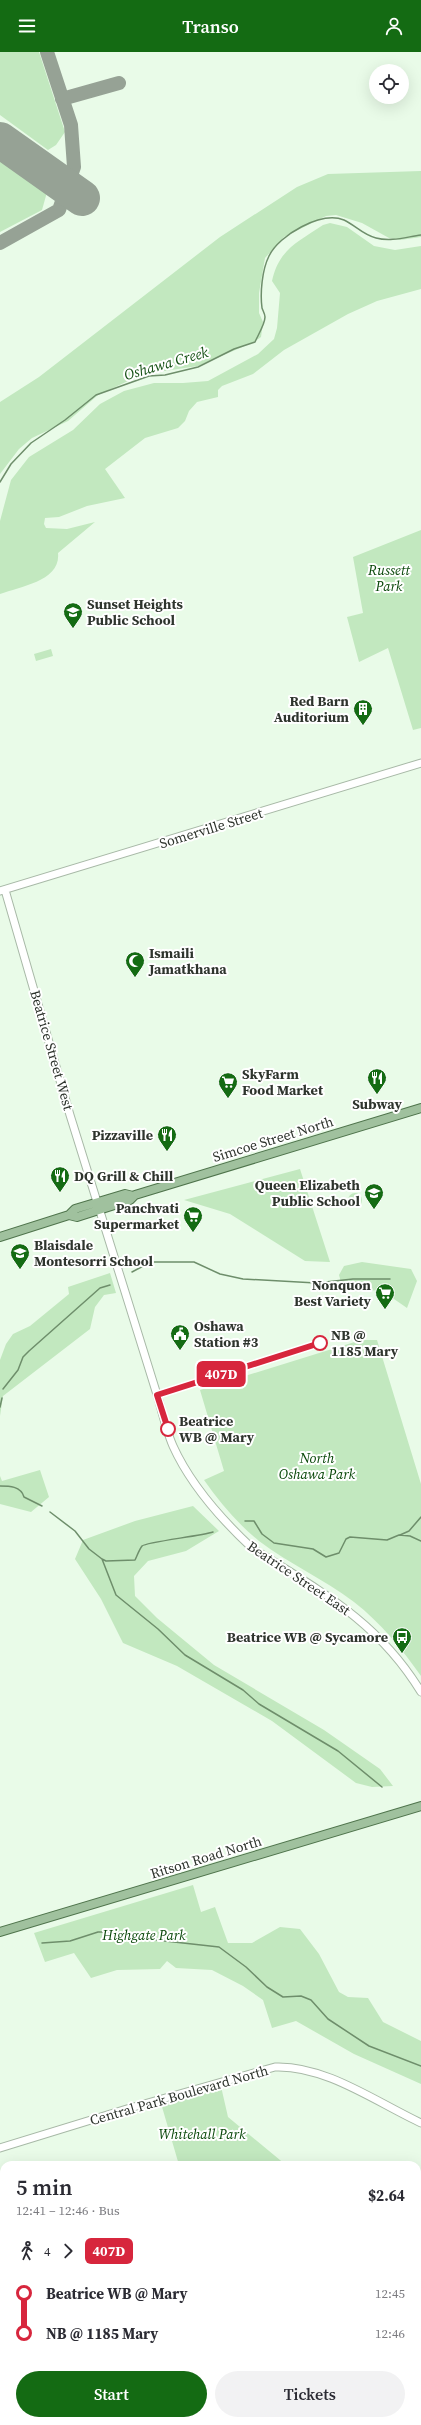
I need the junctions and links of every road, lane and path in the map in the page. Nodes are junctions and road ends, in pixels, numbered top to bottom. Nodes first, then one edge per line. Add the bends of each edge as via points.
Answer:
1 (421, 764) edge
2 (2, 890) edge
3 (421, 1108) edge
4 (99, 1206) junction
5 (0, 1236) edge
6 (421, 1692) edge
7 (420, 1806) edge
8 (0, 1932) edge
9 (421, 2123) edge
10 (0, 2148) edge

1 - 2 street, Somerville Street
2 - 4 street, Beatrice Street West
3 - 4 main road, Simcoe Street North via 133,1196 124,1194
4 - 5 main road, Simcoe Street North via 75,1209 69,1215
4 - 6 street, Beatrice Street East via 173,1444 195,1484 214,1510 252,1548 328,1595 371,1629 404,1665
7 - 8 main road, Ritson Road North
9 - 10 street, Central Park Boulevard North via 318,2073 299,2068 275,2067

